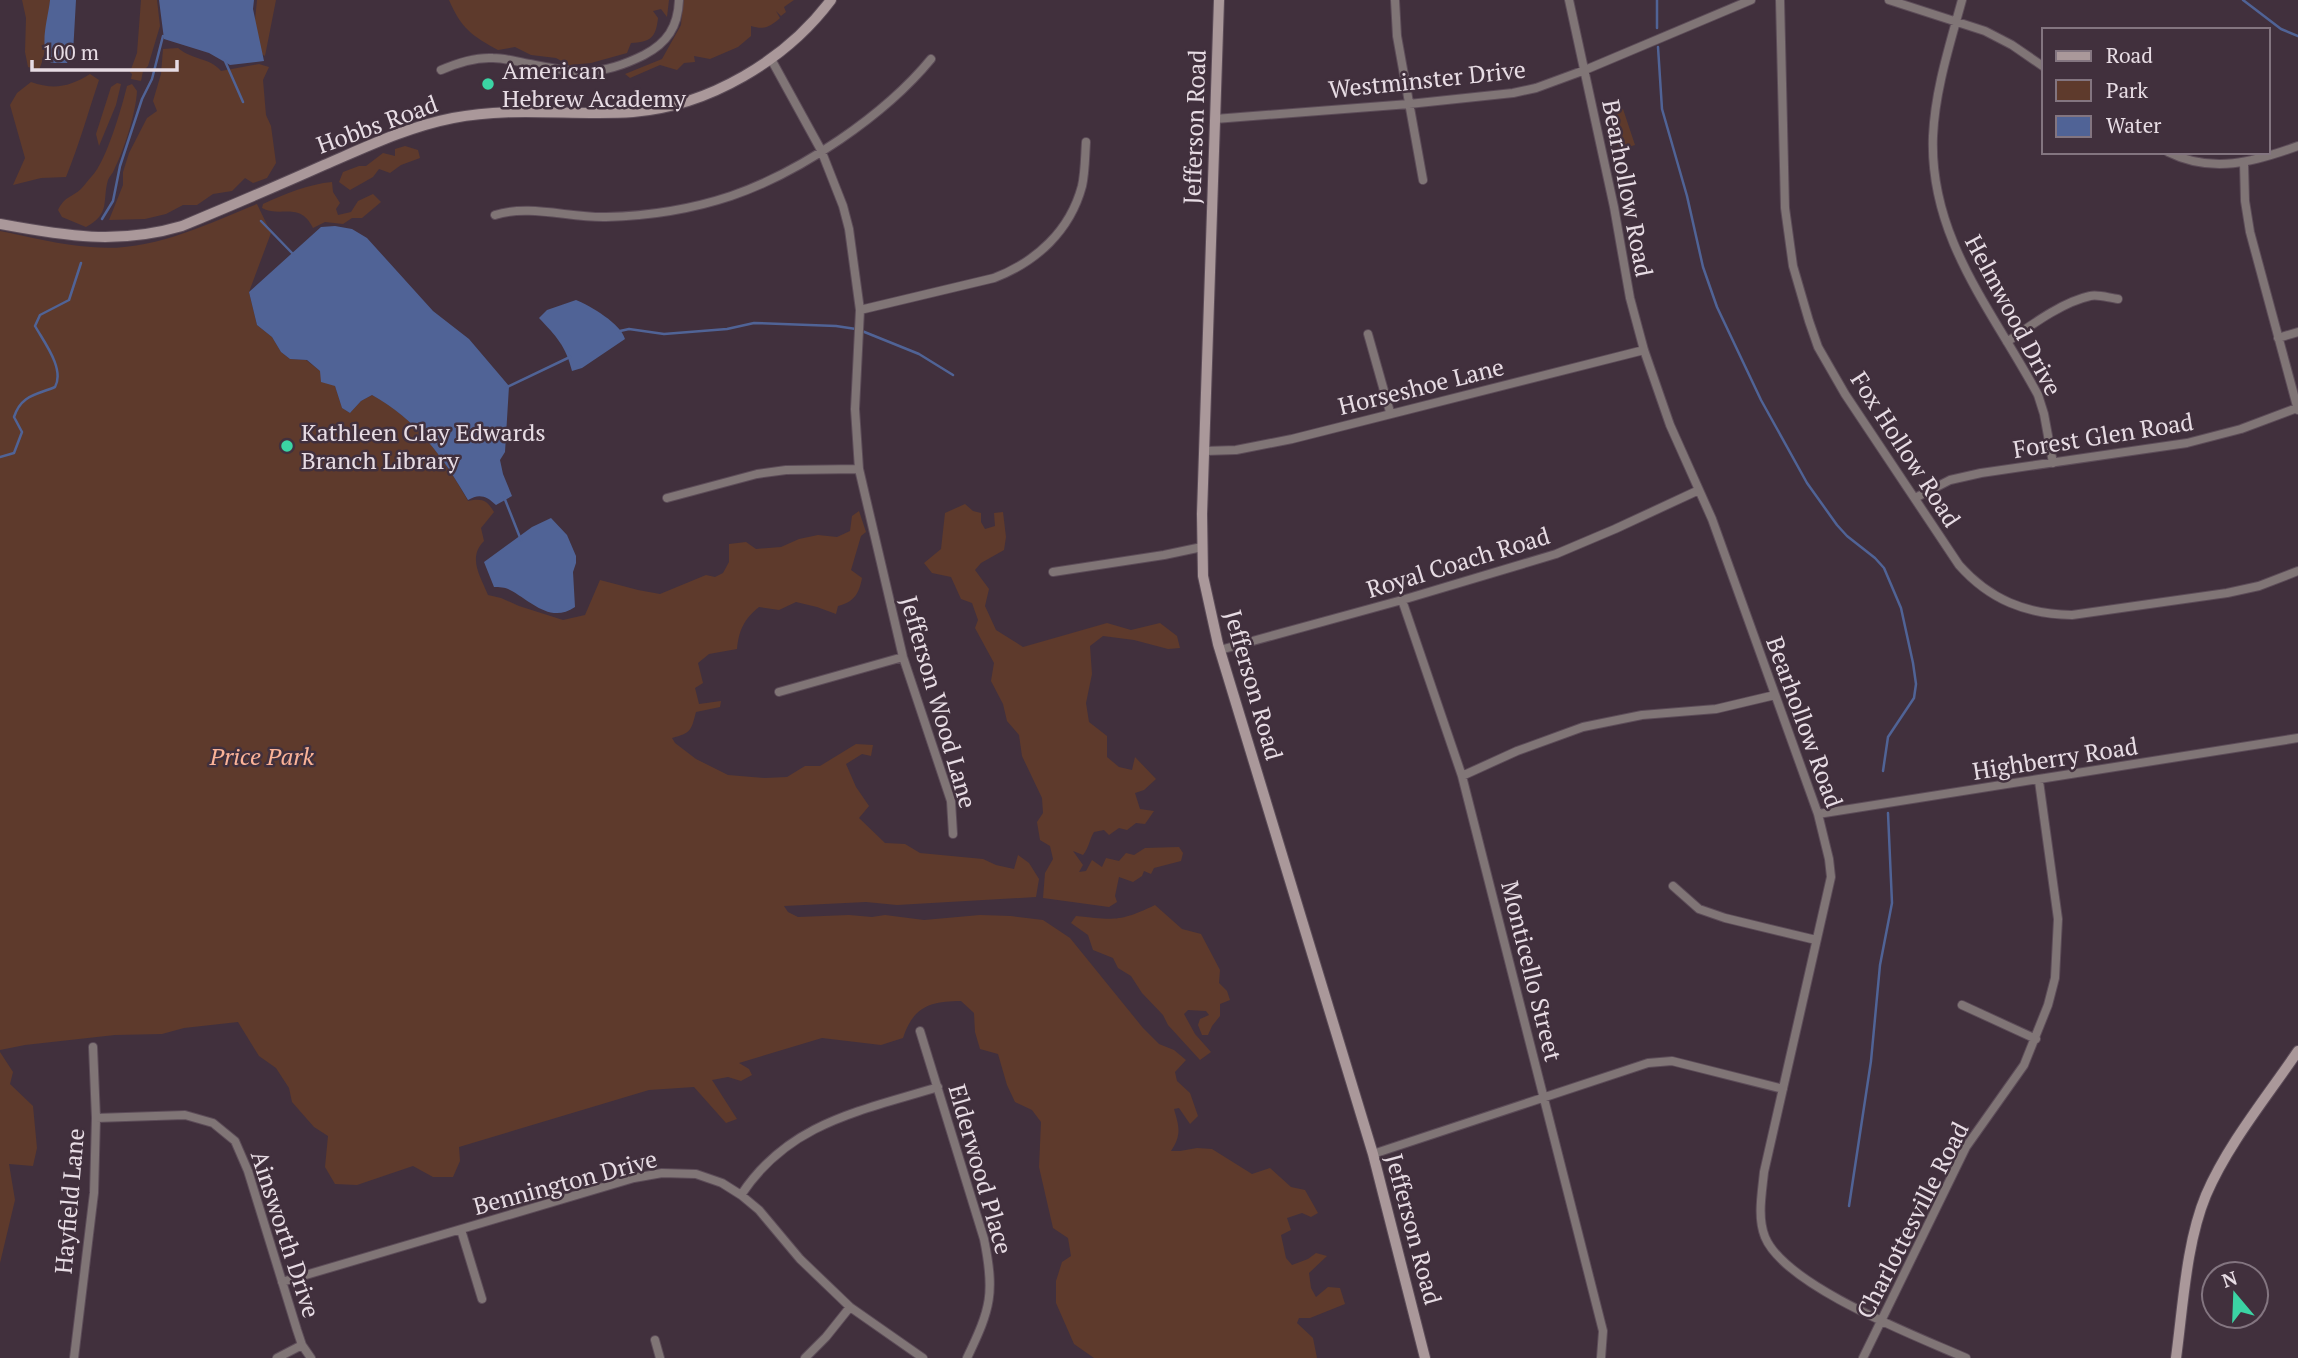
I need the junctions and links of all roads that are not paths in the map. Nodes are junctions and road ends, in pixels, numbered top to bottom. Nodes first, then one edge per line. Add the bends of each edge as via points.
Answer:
1 (679, 0) edge
2 (831, 0) edge
3 (1219, 0) edge
4 (1395, 0) edge
5 (1570, 0) edge
6 (1752, 0) edge
7 (1780, 0) edge
8 (1889, 0) edge
9 (1962, 0) edge
10 (1957, 22) junction
11 (771, 59) junction
12 (931, 59) dead end
13 (2042, 66) edge
14 (441, 69) dead end
15 (1585, 70) junction
16 (1409, 104) junction
17 (1215, 119) junction
18 (1086, 142) dead end
19 (2298, 146) edge
20 (821, 150) junction
21 (2174, 154) edge
22 (2244, 163) junction
23 (1423, 180) dead end
24 (495, 215) dead end
25 (0, 224) edge
26 (2118, 299) dead end
27 (860, 310) junction
28 (2298, 332) edge
29 (1368, 334) dead end
30 (2278, 338) junction
31 (2007, 342) junction
32 (1644, 350) junction
33 (2298, 409) edge
34 (1391, 412) junction
35 (1205, 451) junction
36 (2053, 463) junction
37 (859, 469) junction
38 (1699, 490) junction
39 (667, 498) dead end
40 (1915, 498) junction
41 (1202, 547) junction
42 (2298, 570) edge
43 (1053, 572) dead end
44 (1402, 600) junction
45 (1220, 650) junction
46 (903, 657) junction
47 (779, 692) dead end
48 (1774, 695) junction
49 (2298, 738) edge
50 (1462, 776) junction
51 (2039, 780) junction
52 (1818, 814) junction
53 (953, 834) dead end
54 (1673, 886) dead end
55 (1816, 940) junction
56 (1962, 1005) dead end
57 (920, 1031) dead end
58 (2036, 1039) junction
59 (93, 1047) dead end
60 (2298, 1051) edge
61 (938, 1087) junction
62 (1783, 1089) junction
63 (1544, 1099) junction
64 (96, 1118) junction
65 (1373, 1154) junction
66 (741, 1195) junction
67 (461, 1230) junction
68 (282, 1282) junction
69 (482, 1299) dead end
70 (850, 1307) junction
71 (1883, 1321) junction
72 (654, 1340) dead end
73 (303, 1345) junction
74 (74, 1358) edge
75 (277, 1358) edge
76 (311, 1358) edge
77 (660, 1358) edge
78 (805, 1358) edge
79 (923, 1358) edge
80 (967, 1358) edge
81 (1426, 1358) edge
82 (1601, 1358) edge
83 (1863, 1358) edge
84 (1966, 1358) edge
85 (2176, 1358) edge

1 - 14 street via 673,32 654,49 623,65 595,73 492,57
2 - 11 street, Hobbs Road via 814,23
3 - 17 street, Jefferson Road
4 - 16 street
5 - 15 street, Bearhollow Road
6 - 15 street, Westminster Drive
7 - 40 street, Fox Hollow Road via 1785,208 1796,277 1818,347
8 - 10 street
9 - 10 street, Helmwood Drive
10 - 13 street via 1986,31
10 - 31 street, Helmwood Drive via 1936,106 1935,185 1940,209 1972,283
11 - 20 street
11 - 25 street, Hobbs Road via 725,85 672,105 634,112 492,113 416,127 157,233 79,237
12 - 20 street via 890,102
15 - 16 street, Westminster Drive via 1513,93
15 - 32 street, Bearhollow Road
16 - 17 street, Westminster Drive
16 - 23 street
17 - 35 street, Jefferson Road
18 - 27 street via 1082,185 1072,212 1041,252 994,278
19 - 22 street
20 - 24 street via 754,187 683,208 604,217 514,211
20 - 27 street via 844,206
21 - 22 street via 2201,163
22 - 30 street via 2250,232
26 - 31 street via 2092,295 2076,301
27 - 37 street via 855,409
28 - 30 street
29 - 34 street
30 - 33 street
31 - 36 street, Helmwood Drive via 2038,395
32 - 34 street, Horseshoe Lane
32 - 38 street, Bearhollow Road
33 - 36 street, Forest Glen Road via 2197,440
34 - 35 street, Horseshoe Lane via 1292,439
35 - 41 street, Jefferson Road
36 - 40 street, Forest Glen Road via 1950,480
37 - 39 street via 757,474
37 - 46 street, Jefferson Wood Lane
38 - 44 street, Royal Coach Road via 1556,554
38 - 48 street, Bearhollow Road
40 - 42 street, Fox Hollow Road via 1974,582 2033,611 2072,615 2188,599 2259,586
41 - 43 street
41 - 45 street, Jefferson Road via 1203,576
44 - 45 street, Royal Coach Road
44 - 50 street, Monticello Street
45 - 65 street, Jefferson Road
46 - 47 street
46 - 53 street, Jefferson Wood Lane via 951,801
48 - 50 street via 1716,709 1642,715 1583,727
48 - 52 street, Bearhollow Road
49 - 51 street, Highberry Road
50 - 63 street, Monticello Street
51 - 52 street, Highberry Road
51 - 58 street, Charlottesville Road via 2058,919 2055,978
52 - 55 street, Bearhollow Road via 1831,877
54 - 55 street via 1699,909
55 - 62 street, Bearhollow Road
56 - 58 street
57 - 61 street, Elderwood Place
58 - 71 street, Charlottesville Road via 2024,1065 1966,1147
59 - 64 street, Hayfield Lane
60 - 85 street via 2205,1197 2190,1258
61 - 66 street via 824,1123 799,1136 754,1175
61 - 80 street, Elderwood Place via 989,1265 989,1304
62 - 63 street via 1672,1061 1648,1063
62 - 71 street, Bearhollow Road via 1763,1172 1764,1236 1786,1266
63 - 65 street
63 - 82 street, Monticello Street via 1603,1331
64 - 68 street, Ainsworth Drive via 185,1115 214,1123 235,1141
64 - 74 street, Hayfield Lane via 94,1192
65 - 81 street, Jefferson Road
66 - 67 street, Bennington Drive via 696,1174 662,1173
66 - 70 street, Bennington Drive
67 - 68 street, Bennington Drive
67 - 69 street
68 - 73 street, Ainsworth Drive
70 - 78 street
70 - 79 street, Bennington Drive
71 - 83 street, Charlottesville Road
71 - 84 street, Bearhollow Road
72 - 77 street
73 - 75 street
73 - 76 street, Ainsworth Drive

